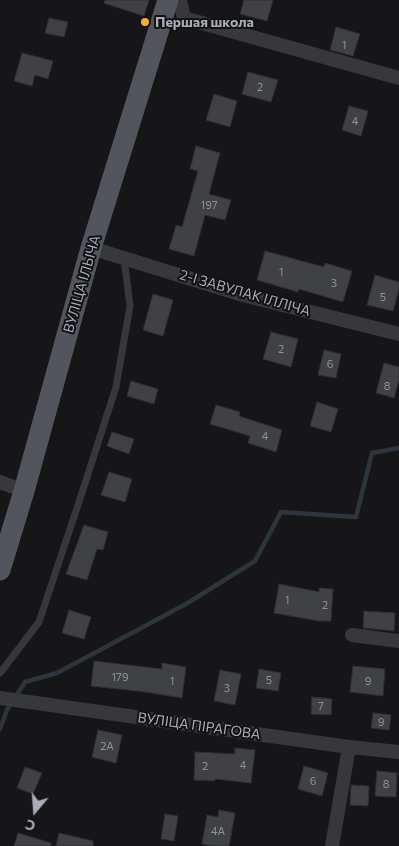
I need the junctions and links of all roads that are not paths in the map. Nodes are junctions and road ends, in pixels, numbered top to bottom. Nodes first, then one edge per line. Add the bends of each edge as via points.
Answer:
1 (168, 0) edge
2 (180, 0) edge
3 (399, 78) edge
4 (91, 248) junction
5 (124, 258) junction
6 (399, 334) edge
7 (0, 482) edge
8 (24, 491) junction
9 (0, 570) edge
10 (352, 635) dead end
11 (399, 642) edge
12 (0, 673) edge
13 (1, 698) edge
14 (349, 747) junction
15 (399, 752) edge
16 (332, 846) edge

1 - 4 main road, ВУЛІЦА ІЛЬІЧА
2 - 3 street via 184,18
4 - 5 street, 2-І ЗАВУЛАК ІЛЛІЧА
4 - 8 main road, ВУЛІЦА ІЛЬІЧА
5 - 6 street, 2-І ЗАВУЛАК ІЛЛІЧА via 243,294
5 - 12 lane via 130,306 116,387 39,622
7 - 8 street
8 - 9 main road, ВУЛІЦА ІЛЬІЧА
10 - 11 street
13 - 14 street, ВУЛІЦА ПІРАГОВА
14 - 15 street, ВУЛІЦА ПІРАГОВА
14 - 16 street

